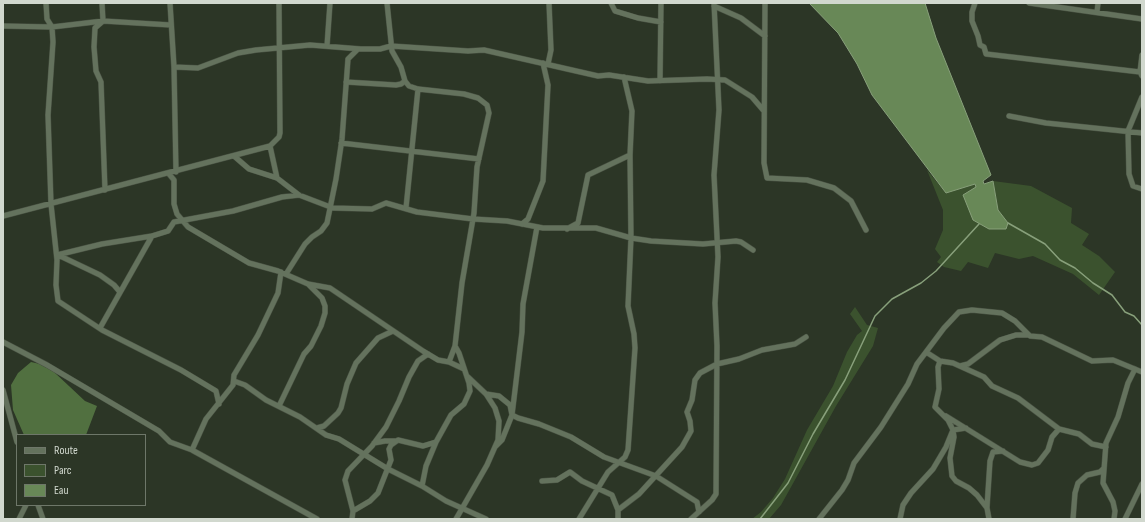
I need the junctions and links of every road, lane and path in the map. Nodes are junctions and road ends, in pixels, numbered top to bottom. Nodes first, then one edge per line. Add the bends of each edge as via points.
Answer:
1 (46, 3) edge
2 (102, 3) edge
3 (170, 3) edge
4 (279, 3) edge
5 (330, 3) edge
6 (387, 3) edge
7 (549, 3) edge
8 (611, 3) edge
9 (661, 3) edge
10 (765, 3) edge
11 (975, 3) edge
12 (1029, 3) edge
13 (1098, 3) edge
14 (714, 4) edge
15 (1097, 12) junction
16 (1142, 19) edge
17 (103, 21) junction
18 (661, 22) junction
19 (171, 25) junction
20 (3, 26) edge
21 (52, 27) junction
22 (765, 36) junction
23 (327, 46) junction
24 (391, 46) junction
25 (280, 49) junction
26 (358, 49) junction
27 (1142, 55) edge
28 (546, 63) junction
29 (174, 67) junction
30 (1141, 74) edge
31 (624, 76) junction
32 (717, 80) junction
33 (405, 81) junction
34 (660, 81) junction
35 (346, 82) junction
36 (418, 89) junction
37 (1142, 97) edge
38 (764, 111) junction
39 (1009, 116) dead end
40 (1128, 131) junction
41 (1142, 133) edge
42 (341, 143) junction
43 (270, 146) junction
44 (412, 152) junction
45 (630, 155) junction
46 (234, 156) junction
47 (479, 159) junction
48 (176, 172) junction
49 (169, 174) junction
50 (277, 178) junction
51 (1142, 189) edge
52 (105, 190) junction
53 (299, 195) junction
54 (51, 204) junction
55 (330, 207) junction
56 (406, 208) junction
57 (3, 216) edge
58 (473, 219) junction
59 (181, 220) junction
60 (522, 224) junction
61 (537, 227) junction
62 (566, 229) junction
63 (866, 230) dead end
64 (152, 236) junction
65 (631, 238) junction
66 (716, 242) junction
67 (753, 250) dead end
68 (57, 255) junction
69 (284, 273) junction
70 (308, 284) junction
71 (120, 292) junction
72 (100, 328) junction
73 (393, 331) junction
74 (1030, 336) junction
75 (806, 337) dead end
76 (3, 342) edge
77 (455, 346) junction
78 (926, 352) junction
79 (428, 354) junction
80 (940, 360) junction
81 (449, 362) junction
82 (717, 364) junction
83 (960, 366) junction
84 (1135, 369) junction
85 (464, 370) junction
86 (1142, 372) edge
87 (468, 377) junction
88 (234, 381) junction
89 (3, 390) edge
90 (486, 394) junction
91 (219, 404) junction
92 (279, 406) junction
93 (943, 414) junction
94 (512, 415) junction
95 (317, 428) junction
96 (967, 428) junction
97 (1060, 429) junction
98 (953, 430) junction
99 (16, 438) edge
100 (397, 441) junction
101 (436, 442) junction
102 (374, 443) junction
103 (495, 447) junction
104 (1106, 447) junction
105 (192, 450) junction
106 (1003, 450) junction
107 (364, 454) junction
108 (619, 462) junction
109 (1104, 468) junction
110 (388, 469) junction
111 (656, 476) junction
112 (542, 481) dead end
113 (1142, 484) edge
114 (422, 486) junction
115 (598, 488) junction
116 (26, 506) edge
117 (38, 506) edge
118 (987, 508) junction
119 (461, 509) junction
120 (618, 510) junction
121 (353, 511) junction
122 (699, 512) junction
123 (19, 519) edge
124 (42, 519) edge
125 (317, 519) edge
126 (352, 519) edge
127 (456, 519) edge
128 (486, 519) edge
129 (579, 519) edge
130 (618, 519) edge
131 (691, 519) edge
132 (819, 519) edge
133 (900, 519) edge
134 (989, 519) edge
135 (1073, 519) edge
136 (1114, 519) edge
137 (1125, 519) edge

1 - 21 street
2 - 17 street
3 - 19 street
4 - 25 street
5 - 23 street
6 - 24 street
7 - 28 street via 551,50
8 - 18 street via 616,12
9 - 18 street
10 - 22 street
11 - 30 street via 972,21 980,45 984,47 986,54
12 - 15 street
13 - 15 street
14 - 22 street via 741,18
14 - 32 street
15 - 16 street
17 - 19 street
17 - 21 street
17 - 52 street via 95,28 94,47 96,71 101,82
18 - 34 street
19 - 29 street
20 - 21 street
21 - 54 street via 48,115
22 - 38 street
23 - 25 street via 310,45
23 - 26 street
24 - 26 street
24 - 28 street via 484,50
24 - 33 street
25 - 29 street via 238,54 198,68
25 - 43 street via 280,133
26 - 35 street via 348,59
27 - 30 street
28 - 31 street via 588,75
28 - 60 street via 548,85 543,181 528,219
29 - 48 street
31 - 34 street
31 - 45 street via 632,111
32 - 34 street
32 - 38 street via 732,83
32 - 66 street via 719,110 714,176
33 - 35 street via 396,85
33 - 36 street via 409,86
35 - 42 street
36 - 44 street
36 - 47 street via 464,94 478,98 487,105 489,113
37 - 40 street
38 - 63 street via 764,163 767,178 807,180 834,188 851,201
39 - 40 street via 1046,123
40 - 41 street
40 - 51 street via 1129,174 1132,186
42 - 44 street
42 - 55 street
43 - 46 street
43 - 50 street
44 - 47 street
44 - 56 street
45 - 62 street via 588,175 578,222
45 - 65 street
46 - 48 street
46 - 50 street via 249,169
47 - 58 street
48 - 49 street
49 - 52 street
49 - 59 street via 174,180 174,204
50 - 53 street
52 - 54 street
53 - 55 street
53 - 59 street
54 - 57 street
54 - 68 street
55 - 56 street via 366,210 386,203
55 - 69 street via 327,223 305,244
56 - 58 street via 417,212
58 - 60 street
58 - 77 street
59 - 64 street via 174,222 168,231
59 - 69 street via 188,227 249,263
60 - 61 street
61 - 62 street
61 - 94 street via 523,304
62 - 65 street via 596,228
64 - 68 street
64 - 71 street
65 - 66 street via 703,244
65 - 108 street via 628,306 635,348 628,450
66 - 67 street via 741,242
66 - 82 street
68 - 71 street via 100,275
68 - 72 street via 58,301
69 - 70 street
69 - 88 street via 273,305 234,375
70 - 73 street via 330,288
70 - 92 street via 322,298 325,313 321,326 300,361
71 - 72 street
72 - 91 street via 216,391
73 - 79 street
73 - 95 street via 378,338 356,363 341,408 324,426
74 - 78 street via 1015,321 1002,313 966,310 959,312
74 - 83 street via 1016,335 1000,340 968,364
74 - 84 street via 1042,337 1092,361 1113,360
75 - 82 street via 796,344 762,350
76 - 105 street via 159,431 170,442
77 - 81 street
77 - 85 street
78 - 80 street
78 - 132 street via 881,427 854,463 842,490
79 - 81 street via 438,360
79 - 102 street via 418,361 389,420
80 - 83 street
80 - 93 street via 939,390 934,407
81 - 85 street
82 - 111 street via 700,373 695,380 687,412 691,431 682,447
82 - 122 street via 716,494
83 - 97 street via 984,377 992,386 1018,398
84 - 86 street
84 - 104 street
85 - 87 street
87 - 90 street
87 - 101 street via 470,391 464,404 451,414
88 - 91 street
88 - 92 street
89 - 99 street
90 - 94 street via 499,396 510,405
90 - 103 street via 495,408 499,421
91 - 105 street via 206,419
92 - 95 street
93 - 96 street
93 - 98 street
94 - 103 street via 502,440
94 - 108 street via 571,437 604,457
95 - 107 street
96 - 98 street
96 - 106 street
97 - 104 street via 1079,434 1092,444
97 - 106 street via 1052,437 1048,450 1038,463 1032,465 1020,462
98 - 118 street via 950,458 952,476 977,495
98 - 133 street via 933,469 911,493
100 - 101 street via 423,446
100 - 102 street
100 - 110 street via 389,449 391,460
101 - 114 street via 426,466
102 - 107 street
103 - 119 street
104 - 109 street
105 - 125 street
106 - 118 street via 993,452 990,461
107 - 110 street
107 - 121 street via 348,471 345,480
108 - 111 street
108 - 115 street via 608,472
109 - 135 street via 1100,472 1087,475 1078,483
109 - 136 street via 1103,482 1113,502
110 - 114 street
110 - 121 street via 378,493
111 - 120 street
111 - 122 street via 697,502
112 - 115 street via 557,480 570,472
113 - 137 street
114 - 119 street
115 - 120 street via 612,495
115 - 129 street
116 - 123 street
117 - 124 street
118 - 134 street
119 - 127 street
119 - 128 street
120 - 130 street
121 - 126 street
122 - 131 street

